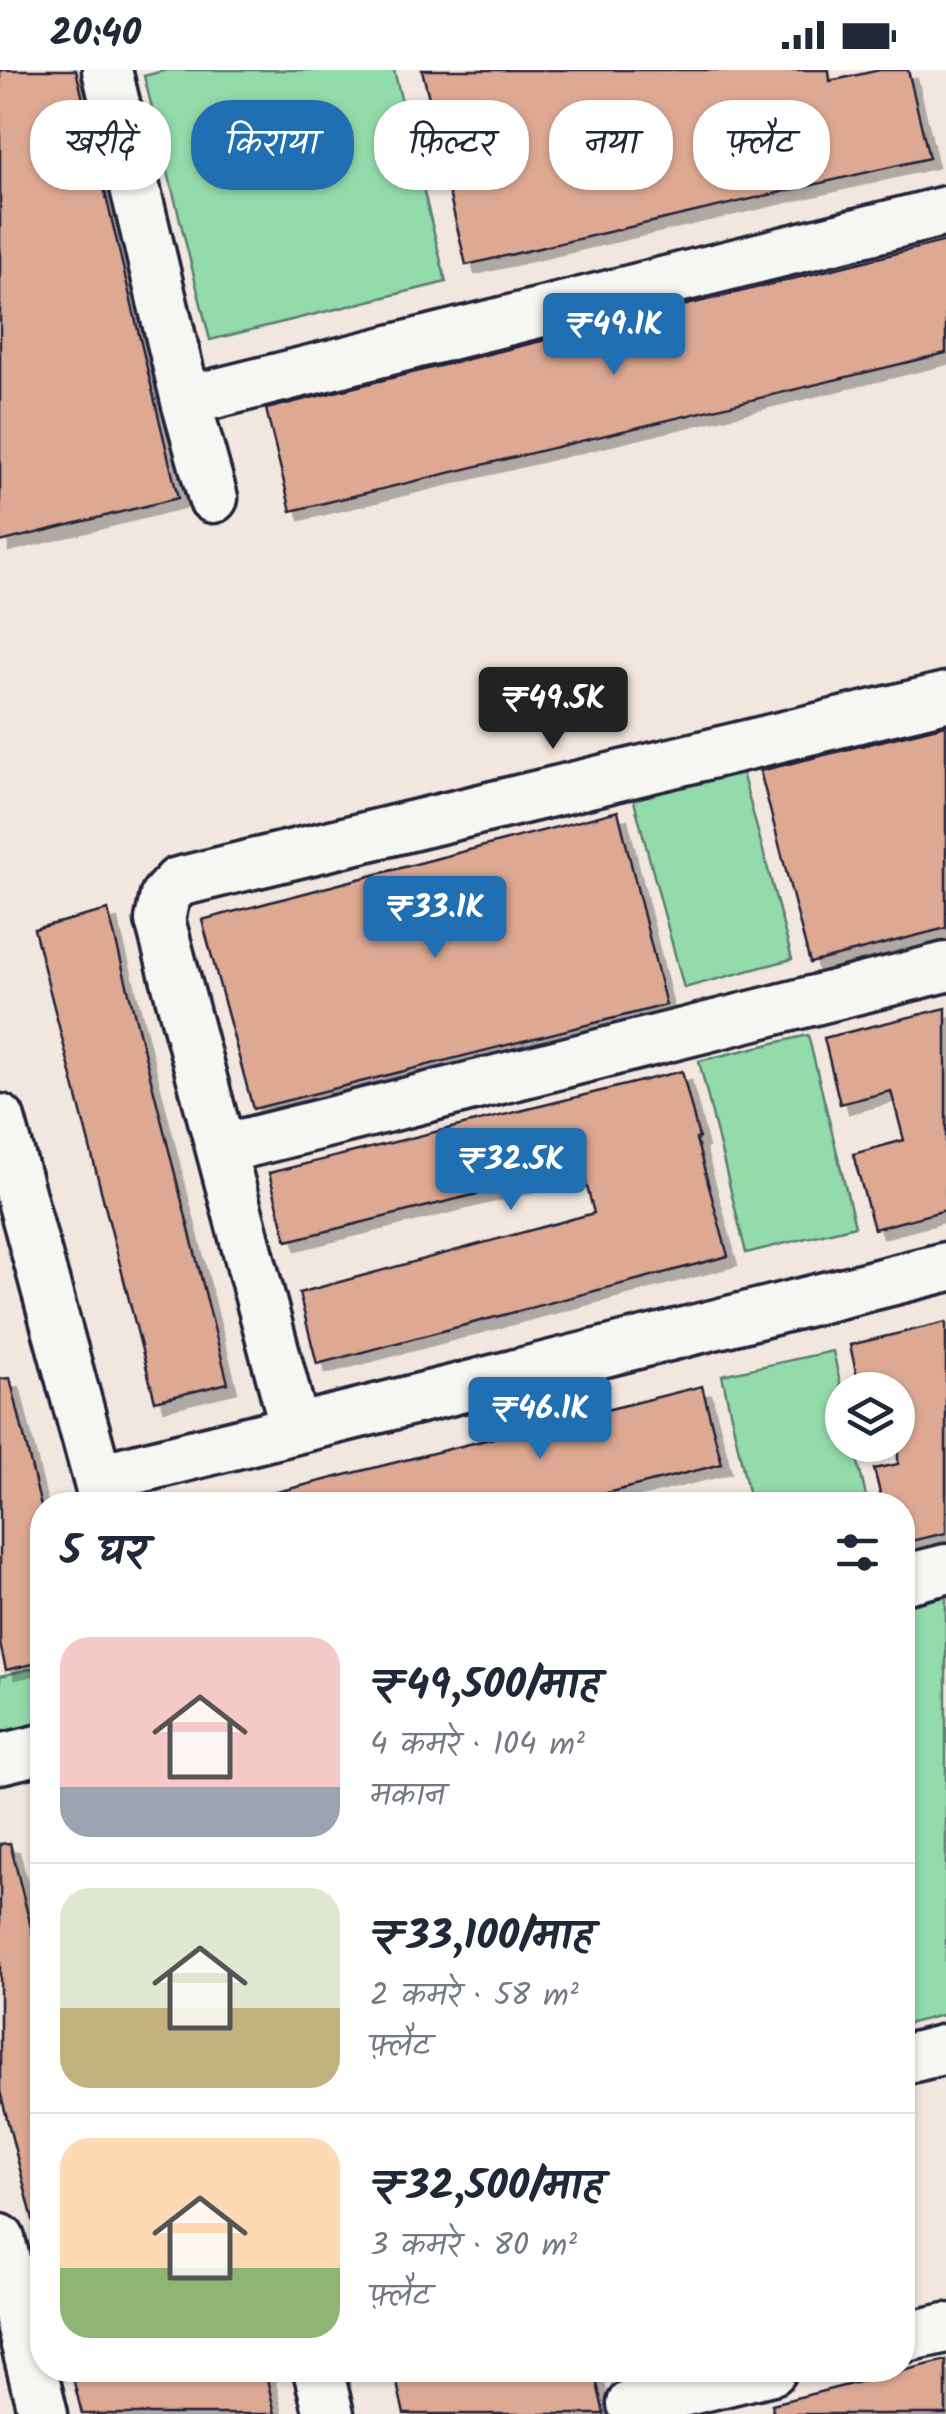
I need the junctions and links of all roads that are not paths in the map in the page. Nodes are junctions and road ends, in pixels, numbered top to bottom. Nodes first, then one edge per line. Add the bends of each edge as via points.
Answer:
1 (107, 70) edge
2 (946, 212) edge
3 (186, 401) junction
4 (213, 498) dead end
5 (946, 698) edge
6 (946, 968) edge
7 (0, 1119) edge
8 (222, 1149) junction
9 (946, 1267) edge
10 (295, 1429) junction
11 (102, 1492) edge
12 (946, 1569) edge
13 (915, 1577) edge
14 (30, 1752) edge
15 (0, 1759) edge
16 (946, 2049) edge
17 (915, 2057) edge
18 (0, 2239) edge
19 (6, 2286) edge
20 (946, 2328) edge
21 (915, 2335) edge
22 (30, 2369) edge
23 (34, 2382) edge
24 (321, 2382) edge
25 (707, 2382) edge
26 (631, 2396) edge
27 (43, 2414) edge
28 (329, 2414) edge

1 - 3 street
2 - 3 street
3 - 4 street
5 - 8 street via 178,882 165,896 160,920
6 - 8 street
7 - 11 street
8 - 10 street
9 - 10 street
10 - 11 street
12 - 13 street
14 - 15 street
16 - 17 street
18 - 19 street
19 - 22 street
20 - 21 street
23 - 27 street
24 - 28 street
25 - 26 street

